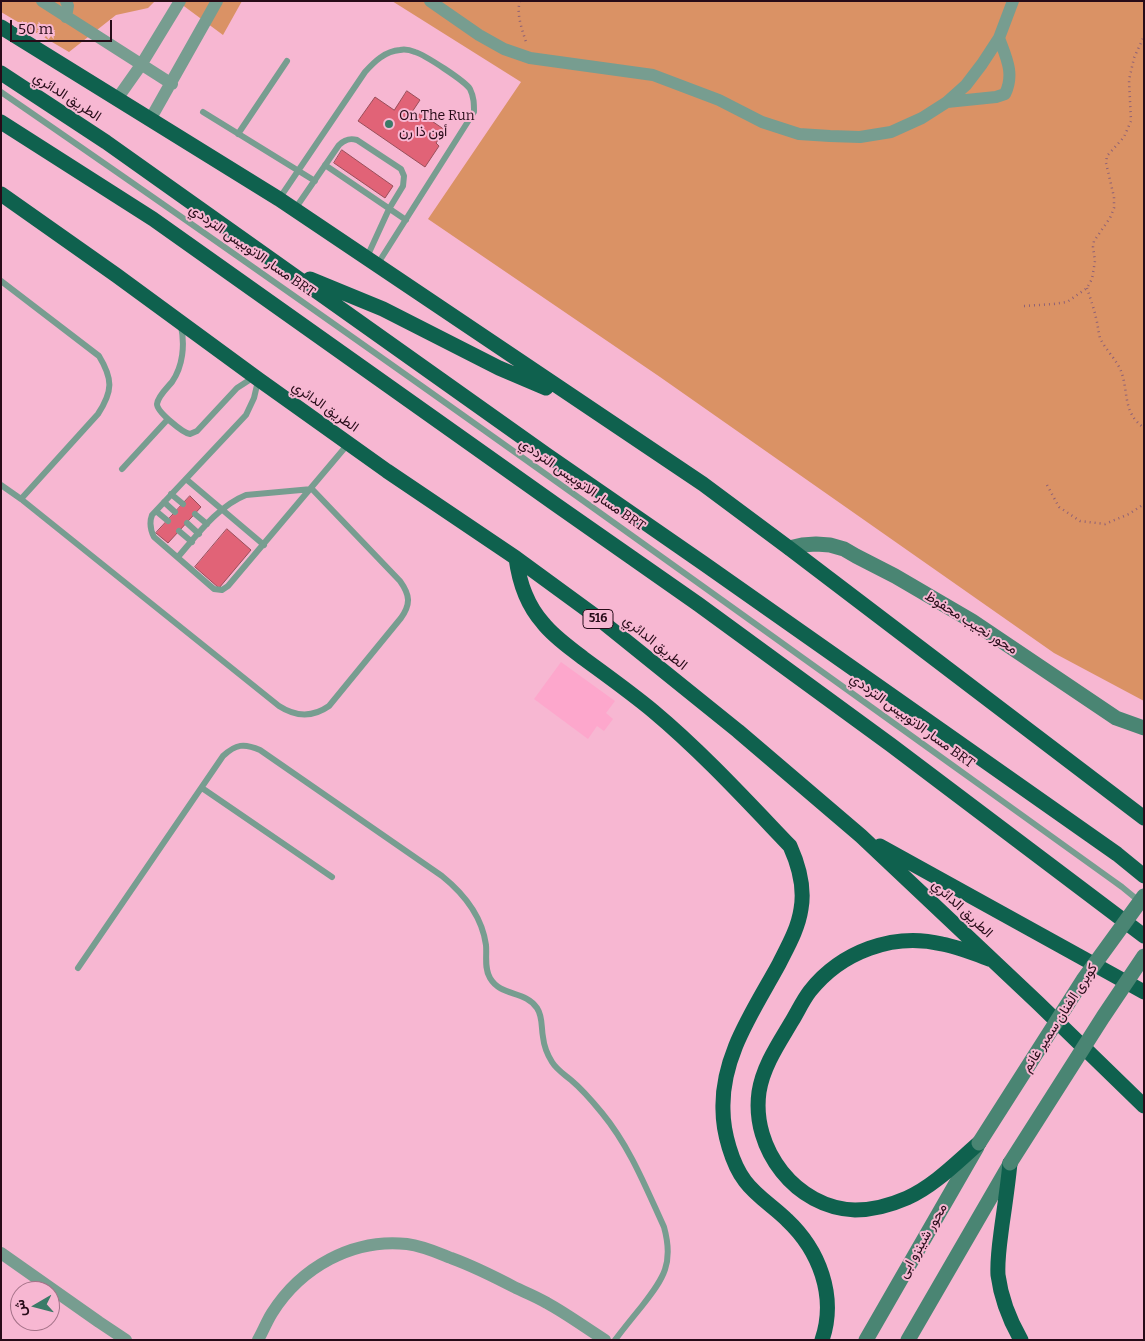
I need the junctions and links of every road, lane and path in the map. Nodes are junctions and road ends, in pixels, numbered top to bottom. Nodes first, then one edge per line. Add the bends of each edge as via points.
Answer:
1 (42, 1) edge
2 (66, 1) edge
3 (180, 1) edge
4 (217, 1) edge
5 (430, 1) edge
6 (520, 1) edge
7 (1013, 1) edge
8 (66, 17) junction
9 (1, 27) edge
10 (1144, 36) edge
11 (999, 38) junction
12 (530, 58) junction
13 (286, 61) dead end
14 (141, 65) junction
15 (1, 73) edge
16 (172, 84) junction
17 (1, 92) edge
18 (118, 99) junction
19 (947, 102) junction
20 (203, 112) dead end
21 (151, 118) junction
22 (1, 122) edge
23 (238, 134) junction
24 (325, 165) junction
25 (298, 170) junction
26 (314, 181) junction
27 (1, 194) edge
28 (279, 199) junction
29 (295, 209) junction
30 (390, 209) junction
31 (406, 220) junction
32 (372, 261) junction
33 (283, 267) junction
34 (1, 281) edge
35 (1087, 288) junction
36 (1024, 306) dead end
37 (180, 323) junction
38 (256, 378) junction
39 (579, 402) junction
40 (168, 419) junction
41 (1144, 428) edge
42 (349, 444) junction
43 (122, 469) dead end
44 (186, 479) junction
45 (1, 485) edge
46 (1047, 485) dead end
47 (312, 489) junction
48 (171, 494) junction
49 (21, 499) junction
50 (164, 502) junction
51 (183, 504) dead end
52 (1144, 504) edge
53 (222, 509) junction
54 (156, 510) junction
55 (175, 512) dead end
56 (195, 514) dead end
57 (168, 521) dead end
58 (187, 523) dead end
59 (207, 524) junction
60 (179, 531) dead end
61 (199, 534) junction
62 (192, 542) junction
63 (264, 545) junction
64 (789, 548) junction
65 (178, 557) junction
66 (516, 558) junction
67 (1144, 728) edge
68 (202, 788) junction
69 (1144, 818) edge
70 (861, 836) junction
71 (1144, 876) edge
72 (332, 877) dead end
73 (1144, 896) edge
74 (1144, 905) edge
75 (1144, 936) edge
76 (1144, 956) edge
77 (992, 960) junction
78 (78, 968) dead end
79 (1144, 992) edge
80 (1144, 1106) edge
81 (979, 1143) junction
82 (1010, 1163) junction
83 (1, 1252) edge
84 (126, 1340) edge
85 (258, 1340) edge
86 (605, 1340) edge
87 (615, 1340) edge
88 (822, 1340) edge
89 (866, 1340) edge
90 (908, 1340) edge
91 (1020, 1340) edge

1 - 8 street
2 - 8 street
3 - 14 street
4 - 16 street
5 - 12 street via 479,35
6 - 12 path via 519,21
7 - 11 street
8 - 14 street
9 - 18 highway, الطريق الدائري
10 - 35 path via 1134,58 1130,80 1131,121 1124,137 1107,156 1114,208 1094,241 1094,268
11 - 19 street via 966,85
11 - 19 street via 1009,65 1009,87 1005,94 996,98
12 - 19 street via 653,75 719,100 762,122 799,134 860,137 891,132
13 - 23 lane
14 - 16 street
14 - 18 street
15 - 33 highway, الطريق الدائري via 106,142
16 - 21 street
17 - 74 lane, مسار الاتوبيس الترددي BRT via 575,494
18 - 21 highway, الطريق الدائري
20 - 23 lane
21 - 28 highway, الطريق الدائري
22 - 75 highway via 153,219 698,604
23 - 25 lane
24 - 26 lane
24 - 30 lane
24 - 30 lane via 342,142 349,139 357,140 401,169 405,183
25 - 26 lane
25 - 28 lane
25 - 31 lane via 372,64 389,52 417,52 463,82 470,90 474,112
26 - 29 lane
27 - 37 highway, الطريق الدائري / 516
28 - 29 highway, الطريق الدائري
29 - 32 highway, الطريق الدائري
30 - 31 lane
30 - 32 lane
31 - 32 lane
32 - 39 highway, الطريق الدائري
33 - 39 highway via 383,309 499,368
33 - 71 highway, الطريق الدائري
34 - 49 lane via 99,356 108,370 110,385 107,401 98,414
35 - 36 path via 1066,302
35 - 41 path via 1100,338 1121,371 1131,414
37 - 38 highway, الطريق الدائري / 516
37 - 40 lane via 183,346 179,369 157,402
38 - 40 lane via 237,388 194,433 187,434
38 - 42 highway, الطريق الدائري / 516
38 - 44 lane via 254,398 246,415
39 - 64 highway, الطريق الدائري via 703,484
40 - 43 lane
42 - 47 lane
42 - 66 highway, الطريق الدائري / 516
44 - 48 lane
44 - 53 lane
45 - 49 lane
46 - 52 path via 1059,507 1080,521 1105,524
47 - 49 lane via 400,581 408,599 407,610 329,706 304,715 279,706
47 - 53 lane via 246,495
47 - 63 lane
48 - 50 lane
48 - 51 lane
50 - 54 lane
50 - 55 lane
53 - 59 lane
53 - 63 lane
54 - 57 lane
54 - 65 lane via 150,519 152,533
56 - 59 lane
58 - 61 lane
59 - 61 lane
60 - 62 lane
61 - 62 lane
62 - 65 lane
63 - 65 lane via 222,590 214,589
64 - 67 main road, محور نجيب محفوظ via 816,544 844,549 972,621 1116,718
64 - 69 highway, الطريق الدائري
66 - 70 highway, الطريق الدائري / 516 via 738,731
66 - 88 highway via 527,599 551,632 688,742 790,846 796,858 802,896 798,923 738,1039 723,1086 723,1111 728,1144 745,1181 801,1234 813,1251 826,1291 827,1312
68 - 72 lane
68 - 78 lane
68 - 87 lane via 230,748 240,745 260,750 442,876 465,898 486,943 490,979 506,992 527,998 537,1008 548,1055 558,1070 587,1095 615,1130 664,1227 668,1252 663,1276
70 - 77 highway, الطريق الدائري / 516
70 - 79 highway
73 - 81 main road, كوبرى الفنان سمير غانم, bridge via 1083,980
76 - 82 main road, bridge
77 - 80 highway, الطريق الدائري / 516
77 - 81 highway via 941,944 908,940 875,946 845,960 831,969 808,993 767,1064 758,1106 766,1148 786,1177 802,1191 841,1208 874,1208 908,1198
81 - 89 main road, محور شينزو ابى
82 - 90 main road
82 - 91 highway via 998,1273 1006,1310
83 - 84 street
85 - 86 street via 284,1296 319,1265 363,1247 394,1244 421,1247 474,1266 546,1303

